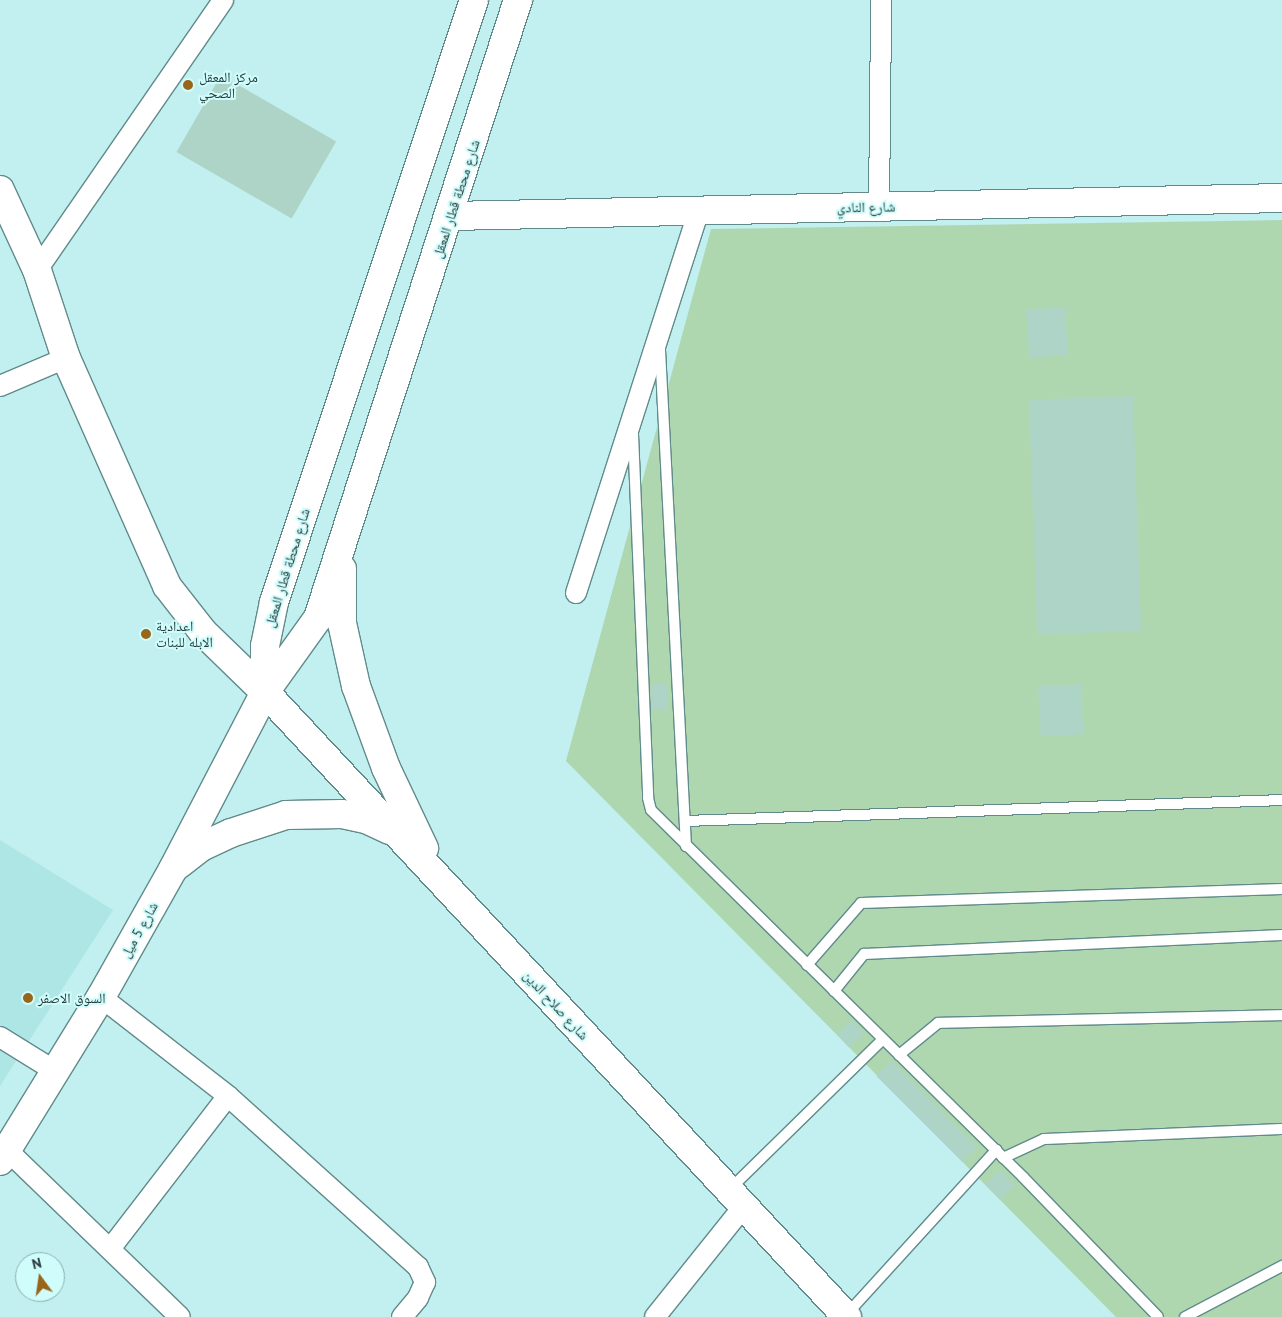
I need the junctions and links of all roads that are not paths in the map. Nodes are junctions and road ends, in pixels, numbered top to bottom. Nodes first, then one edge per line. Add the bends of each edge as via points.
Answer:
1 (223, 0) edge
2 (474, 0) edge
3 (518, 0) edge
4 (881, 0) edge
5 (0, 190) edge
6 (1282, 198) edge
7 (879, 207) junction
8 (699, 210) junction
9 (451, 216) junction
10 (37, 270) junction
11 (659, 334) junction
12 (66, 358) junction
13 (0, 386) edge
14 (632, 418) junction
15 (343, 544) junction
16 (576, 593) dead end
17 (265, 692) junction
18 (1282, 800) edge
19 (685, 821) junction
20 (400, 835) junction
21 (686, 846) junction
22 (173, 869) junction
23 (440, 878) junction
24 (1282, 889) edge
25 (1282, 935) edge
26 (807, 965) junction
27 (834, 991) junction
28 (101, 997) junction
29 (1282, 1015) edge
30 (0, 1037) edge
31 (883, 1040) junction
32 (899, 1055) junction
33 (55, 1071) junction
34 (228, 1096) junction
35 (1282, 1129) edge
36 (1000, 1154) junction
37 (4, 1156) edge
38 (736, 1198) junction
39 (110, 1249) junction
40 (1282, 1266) edge
41 (846, 1316) edge
42 (180, 1317) edge
43 (402, 1317) edge
44 (655, 1317) edge
45 (1158, 1317) edge
46 (1185, 1317) edge

1 - 10 street
2 - 17 main road, شارع محطة قطار المعقل via 274,602 265,646
3 - 9 main road, شارع محطة قطار المعقل
4 - 7 street
5 - 10 main road, شارع صلاح الدين
6 - 7 main road, شارع النادي
7 - 8 main road, شارع النادي
8 - 9 main road, شارع النادي
8 - 11 street
9 - 15 main road, شارع محطة قطار المعقل
10 - 12 main road, شارع صلاح الدين
11 - 14 street
11 - 19 lane
12 - 13 street
12 - 17 main road, شارع صلاح الدين via 167,586 202,632
14 - 16 street
14 - 21 lane via 648,798 655,815
15 - 17 main road, شارع محطة قطار المعقل via 318,618
15 - 23 main road via 342,623 356,686 386,768
17 - 20 main road, شارع صلاح الدين
17 - 22 main road, شارع 5 ميل
18 - 19 lane
19 - 21 lane
20 - 22 main road via 366,819 342,814 286,815 260,821 201,847
20 - 23 main road, شارع صلاح الدين
21 - 26 lane
22 - 28 main road, شارع 5 ميل
23 - 38 main road, شارع صلاح الدين
24 - 26 lane via 861,903
25 - 27 lane via 864,954
26 - 27 lane
27 - 31 lane
28 - 33 main road, شارع 5 ميل
28 - 34 street
29 - 32 lane via 938,1023
30 - 33 street
31 - 32 lane
31 - 38 lane
32 - 36 lane
33 - 37 main road, شارع 5 ميل
34 - 39 street
34 - 43 street via 418,1267 425,1282 418,1298
35 - 36 lane via 1044,1139
36 - 41 lane
36 - 45 lane
37 - 39 street
38 - 41 main road, شارع صلاح الدين
38 - 44 street
39 - 42 street
40 - 46 lane

